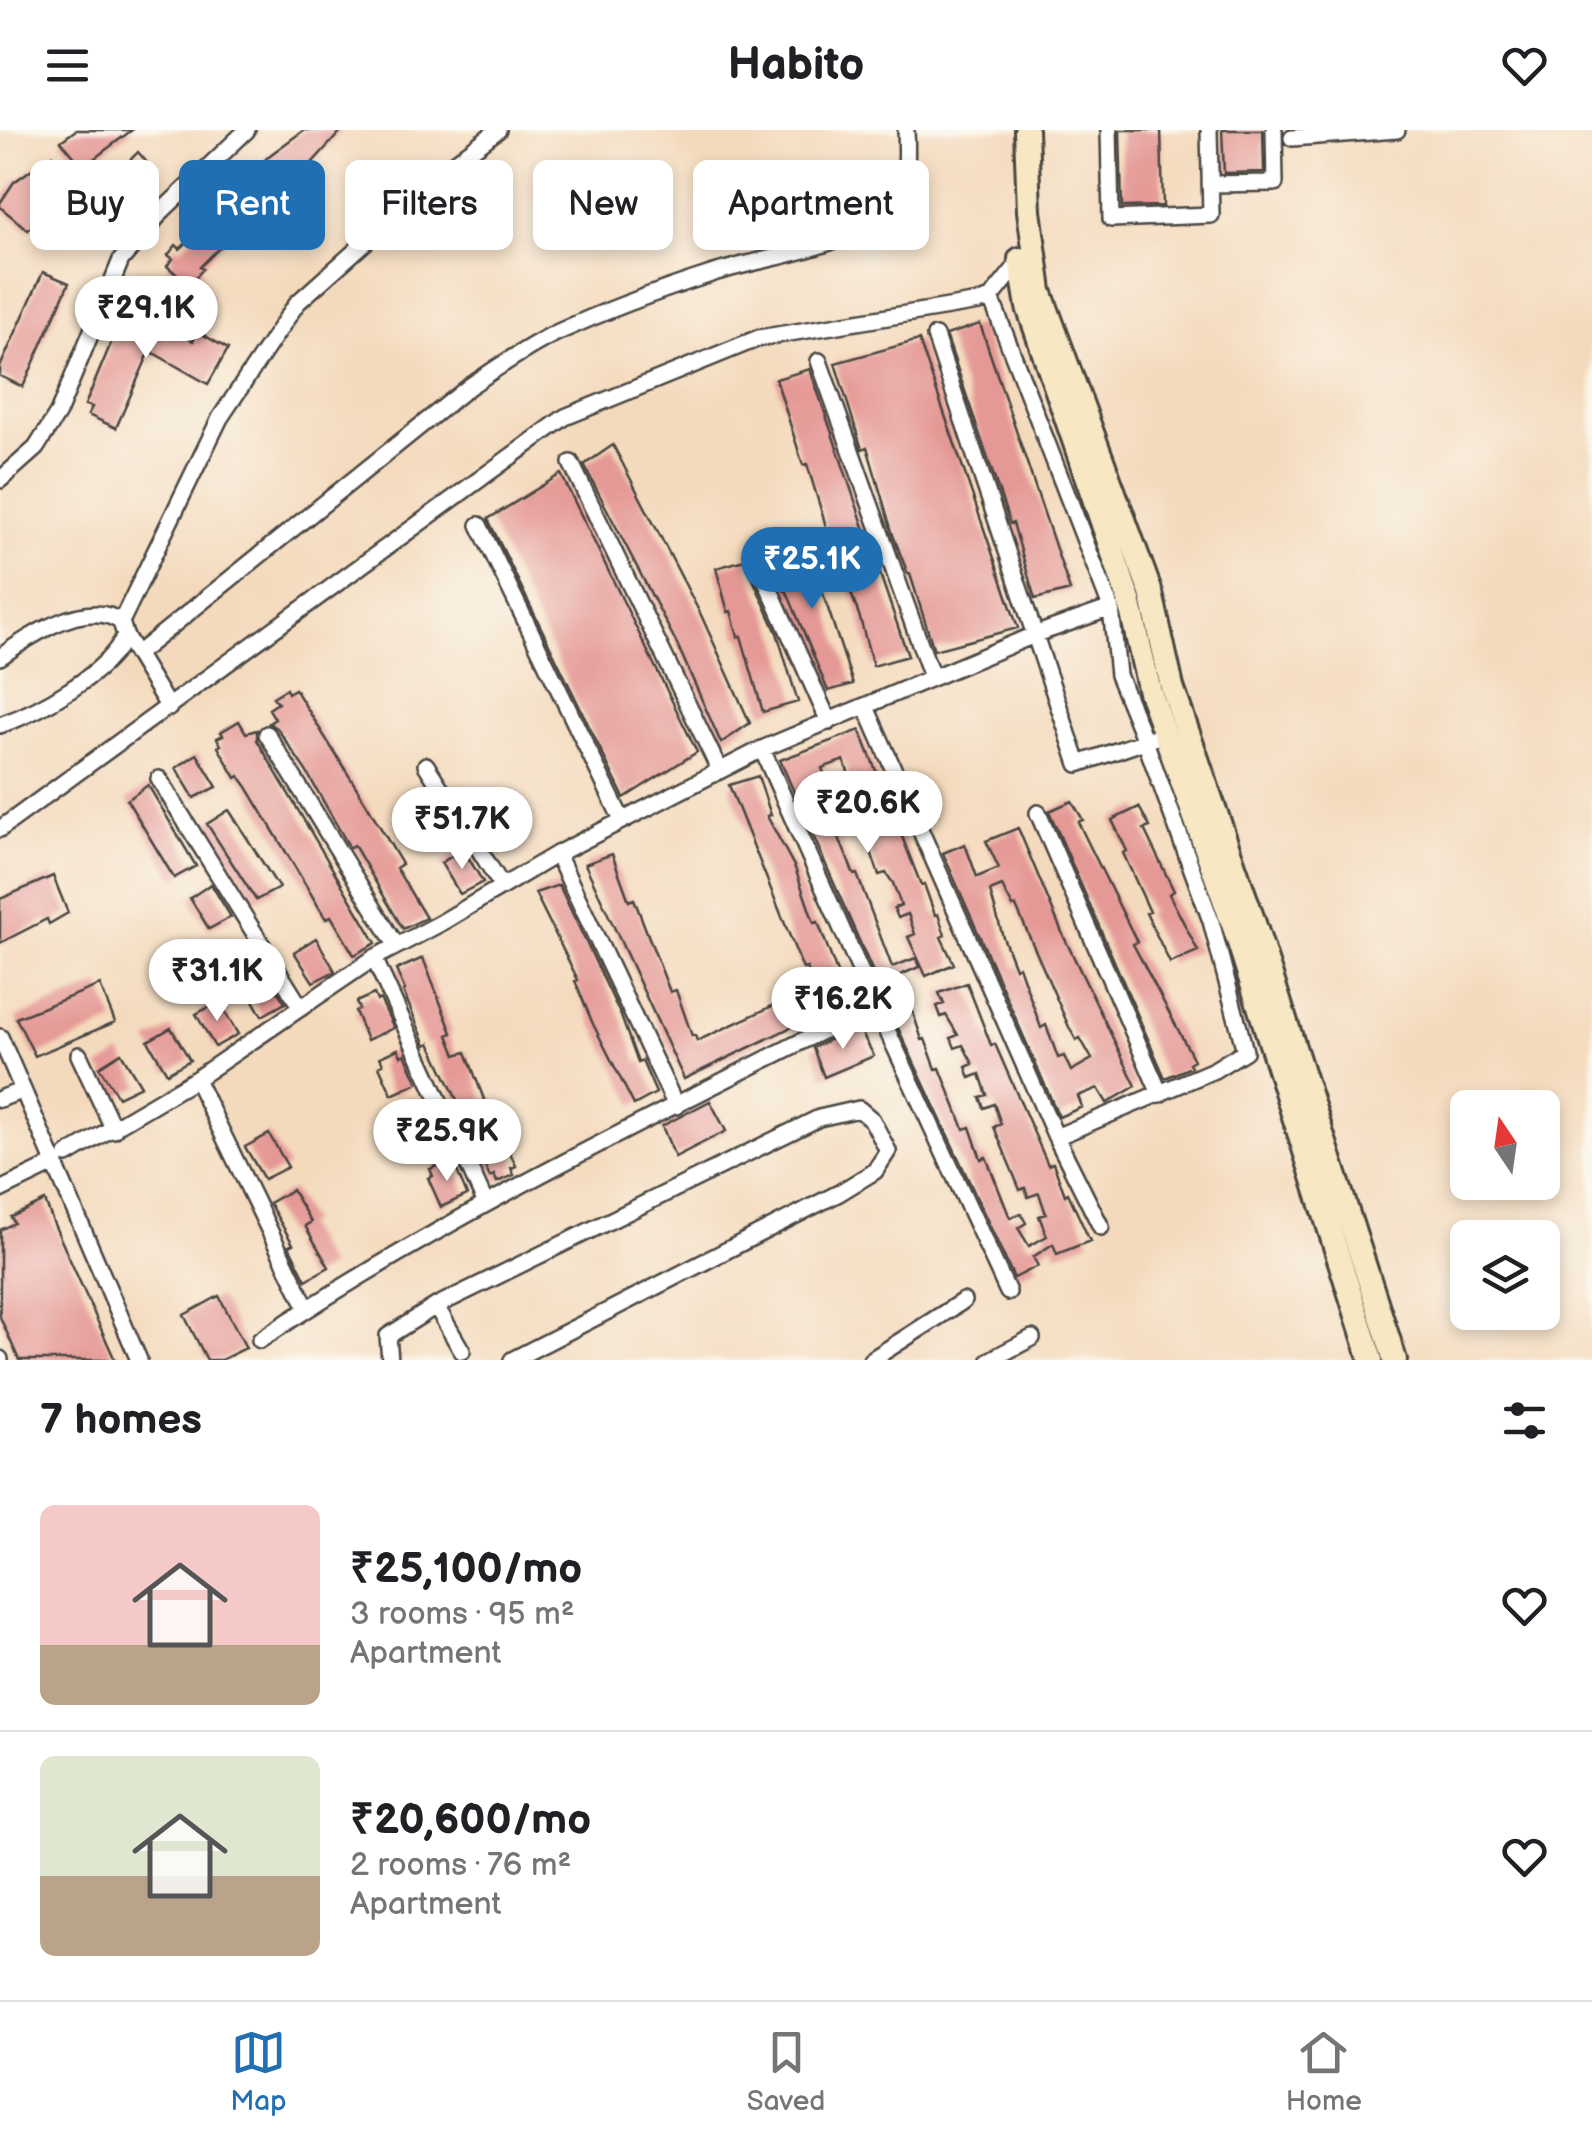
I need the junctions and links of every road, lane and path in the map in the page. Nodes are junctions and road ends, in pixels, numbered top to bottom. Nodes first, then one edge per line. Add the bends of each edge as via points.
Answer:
1 (247, 130) edge
2 (498, 130) edge
3 (906, 130) edge
4 (1012, 130) edge
5 (1026, 130) edge
6 (1109, 130) edge
7 (1208, 130) edge
8 (1274, 130) edge
9 (1397, 130) edge
10 (1292, 138) dead end
11 (1210, 184) junction
12 (1027, 253) junction
13 (991, 298) junction
14 (936, 336) dead end
15 (819, 361) dead end
16 (571, 463) dead end
17 (0, 480) edge
18 (478, 526) dead end
19 (758, 563) dead end
20 (1112, 608) junction
21 (123, 628) junction
22 (1034, 635) junction
23 (137, 654) junction
24 (0, 657) edge
25 (932, 678) junction
26 (866, 706) junction
27 (168, 708) junction
28 (829, 722) junction
29 (0, 725) edge
30 (267, 734) dead end
31 (1155, 737) junction
32 (762, 748) junction
33 (426, 765) dead end
34 (720, 769) junction
35 (159, 779) dead end
36 (1038, 813) dead end
37 (622, 820) junction
38 (0, 829) edge
39 (557, 854) junction
40 (502, 886) junction
41 (396, 945) junction
42 (374, 958) junction
43 (875, 1004) junction
44 (300, 1008) junction
45 (0, 1037) edge
46 (80, 1055) dead end
47 (196, 1079) junction
48 (22, 1090) junction
49 (1160, 1094) junction
50 (0, 1099) edge
51 (676, 1106) junction
52 (114, 1130) junction
53 (1056, 1138) junction
54 (61, 1159) junction
55 (0, 1190) edge
56 (486, 1204) junction
57 (1101, 1227) dead end
58 (1008, 1292) dead end
59 (963, 1301) dead end
60 (436, 1306) junction
61 (308, 1308) junction
62 (1032, 1338) dead end
63 (260, 1340) dead end
64 (462, 1351) dead end
65 (522, 1358) edge
66 (139, 1360) edge
67 (390, 1360) edge
68 (871, 1360) edge
69 (990, 1360) edge
70 (1370, 1360) edge
71 (1395, 1360) edge

1 - 17 street via 121,260 58,413 36,448
2 - 21 street via 297,302 220,418
3 - 23 street via 907,166 896,200 871,221 848,236 712,273 626,305 519,354 470,386
4 - 12 street
5 - 12 street
6 - 11 street via 1111,219 1211,215
7 - 11 street
8 - 11 street via 1275,182
9 - 10 street
12 - 13 street
12 - 31 street via 1028,307 1134,614
12 - 71 street via 1151,593 1172,688
13 - 20 street
13 - 27 street via 759,338 565,417
14 - 22 street
15 - 25 street
16 - 34 street
18 - 37 street
19 - 28 street
20 - 22 street
20 - 31 street via 1118,675
21 - 23 street
21 - 24 street via 112,615 94,612 35,632
21 - 29 street via 117,653 28,714
22 - 25 street
22 - 31 street via 1078,764
23 - 27 street
25 - 26 street
26 - 28 street
26 - 53 street
27 - 38 street
28 - 32 street
30 - 41 street
31 - 49 street via 1245,1051
31 - 70 street via 1234,927
32 - 34 street
32 - 43 street
33 - 40 street
34 - 37 street
35 - 44 street
36 - 49 street
37 - 39 street
39 - 40 street
39 - 51 street
40 - 41 street
41 - 42 street
42 - 44 street
42 - 56 street
43 - 51 street
43 - 58 street
44 - 47 street
45 - 48 street
46 - 52 street
47 - 52 street
47 - 61 street
48 - 50 street
48 - 54 street
49 - 53 street
51 - 56 street
52 - 54 street
53 - 57 street
54 - 55 street
54 - 66 street
56 - 61 street
59 - 68 street
60 - 64 street
60 - 65 street via 820,1118 859,1109 872,1120 888,1150 875,1171
60 - 67 street via 388,1336
61 - 63 street
62 - 69 street

